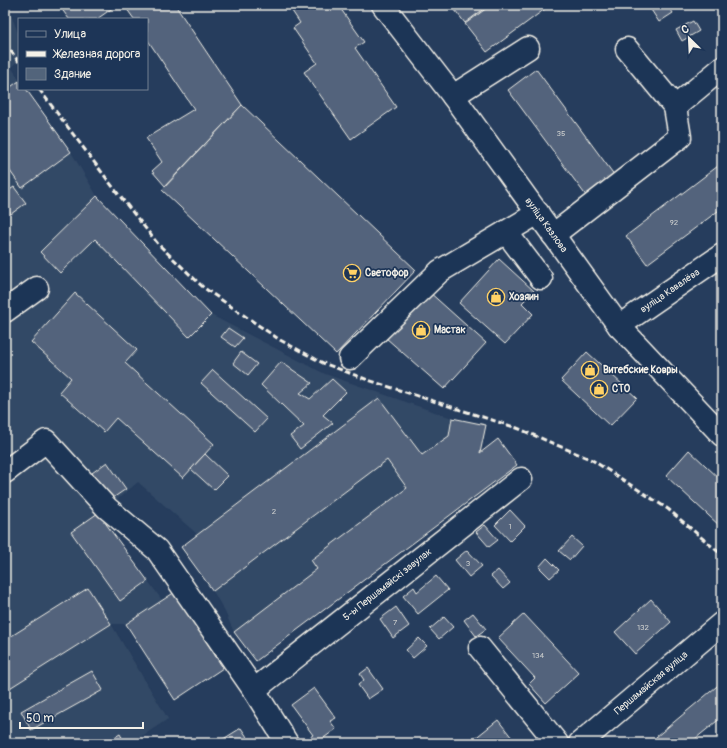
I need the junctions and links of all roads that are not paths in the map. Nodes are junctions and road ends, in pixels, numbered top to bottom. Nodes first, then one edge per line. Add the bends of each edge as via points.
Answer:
1 (383, 5) edge
2 (528, 48) dead end
3 (627, 49) dead end
4 (722, 68) edge
5 (453, 96) junction
6 (675, 107) junction
7 (538, 213) junction
8 (506, 232) junction
9 (553, 235) junction
10 (722, 255) edge
11 (541, 278) dead end
12 (37, 288) dead end
13 (5, 311) edge
14 (619, 326) junction
15 (350, 358) dead end
16 (722, 435) edge
17 (5, 472) edge
18 (521, 479) dead end
19 (722, 623) edge
20 (480, 648) dead end
21 (254, 690) junction
22 (287, 743) edge
23 (557, 743) edge
24 (580, 743) edge

1 - 5 street, вуліца Казлова
2 - 5 street
3 - 6 street
4 - 6 street
5 - 7 street, вуліца Казлова
6 - 9 street via 680,137
7 - 8 street
7 - 9 street, вуліца Казлова
8 - 11 street
8 - 15 street via 440,270
9 - 14 street, вуліца Казлова
10 - 14 street, вуліца Кавалёва
12 - 13 street
14 - 16 street, вуліца Казлова
17 - 21 street via 46,441 107,508 157,550
18 - 21 street, 5-ы Першамайскі завулак
19 - 24 street, Першамайская вуліца
20 - 23 street
21 - 22 street

